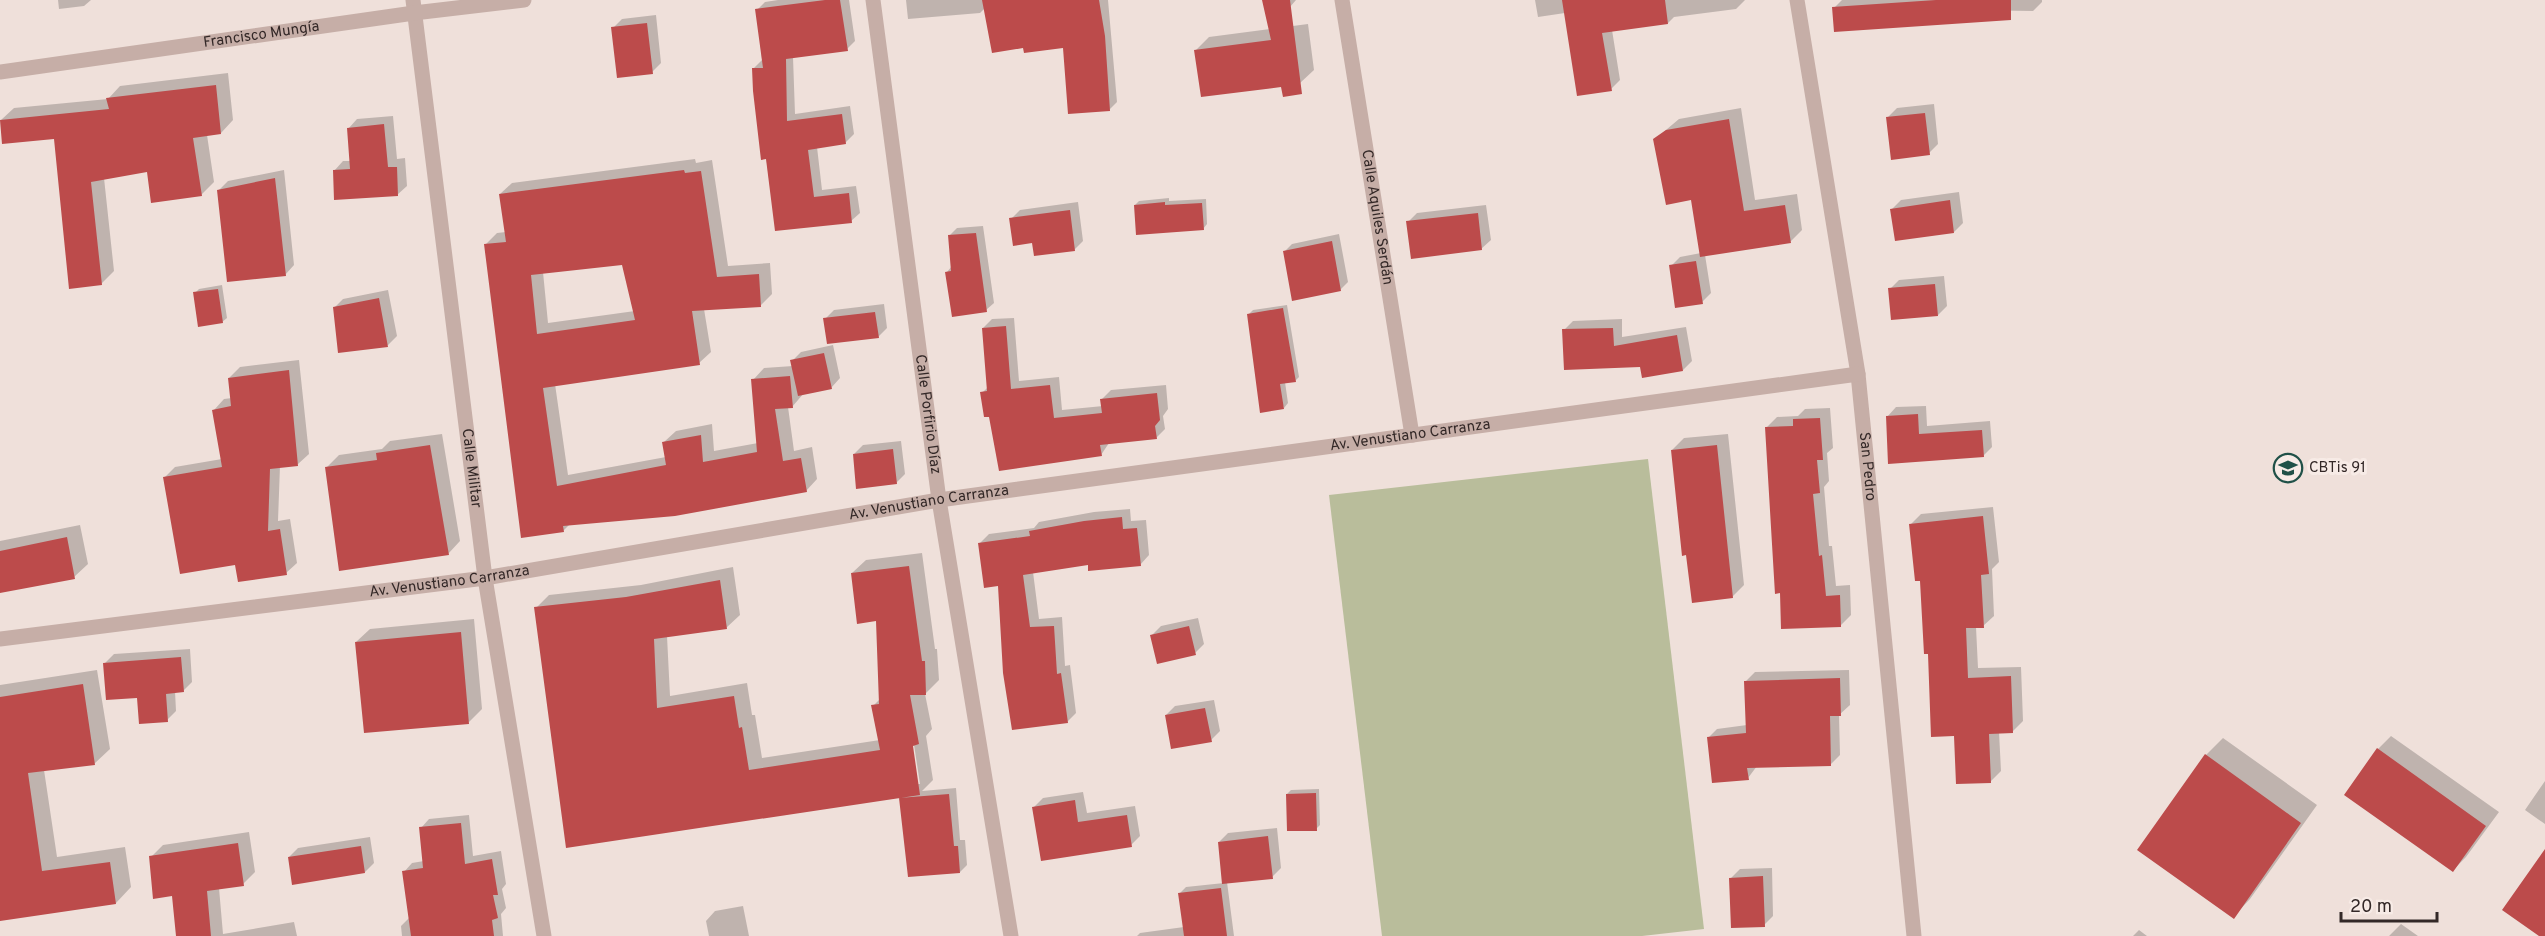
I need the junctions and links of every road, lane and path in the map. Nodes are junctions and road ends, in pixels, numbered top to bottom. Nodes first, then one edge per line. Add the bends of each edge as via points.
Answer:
1 (524, 0) edge
2 (873, 0) edge
3 (1342, 0) edge
4 (1797, 0) edge
5 (413, 6) edge
6 (0, 72) edge
7 (1858, 374) junction
8 (1412, 435) junction
9 (939, 500) junction
10 (485, 578) junction
11 (0, 639) edge
12 (544, 936) edge
13 (1011, 936) edge
14 (1911, 936) edge

1 - 5 street, Francisco Mungía
2 - 9 street, Calle Porfirio Díaz
3 - 8 street, Calle Aquiles Serdán
4 - 7 street, San Pedro
5 - 6 street, Francisco Mungía
5 - 10 street, Calle Militar
7 - 8 street, Av. Venustiano Carranza
7 - 14 street, San Pedro
8 - 9 street, Av. Venustiano Carranza
9 - 10 street, Av. Venustiano Carranza
9 - 13 street, Calle Porfirio Díaz
10 - 11 street, Av. Venustiano Carranza
10 - 12 street, Calle Militar

